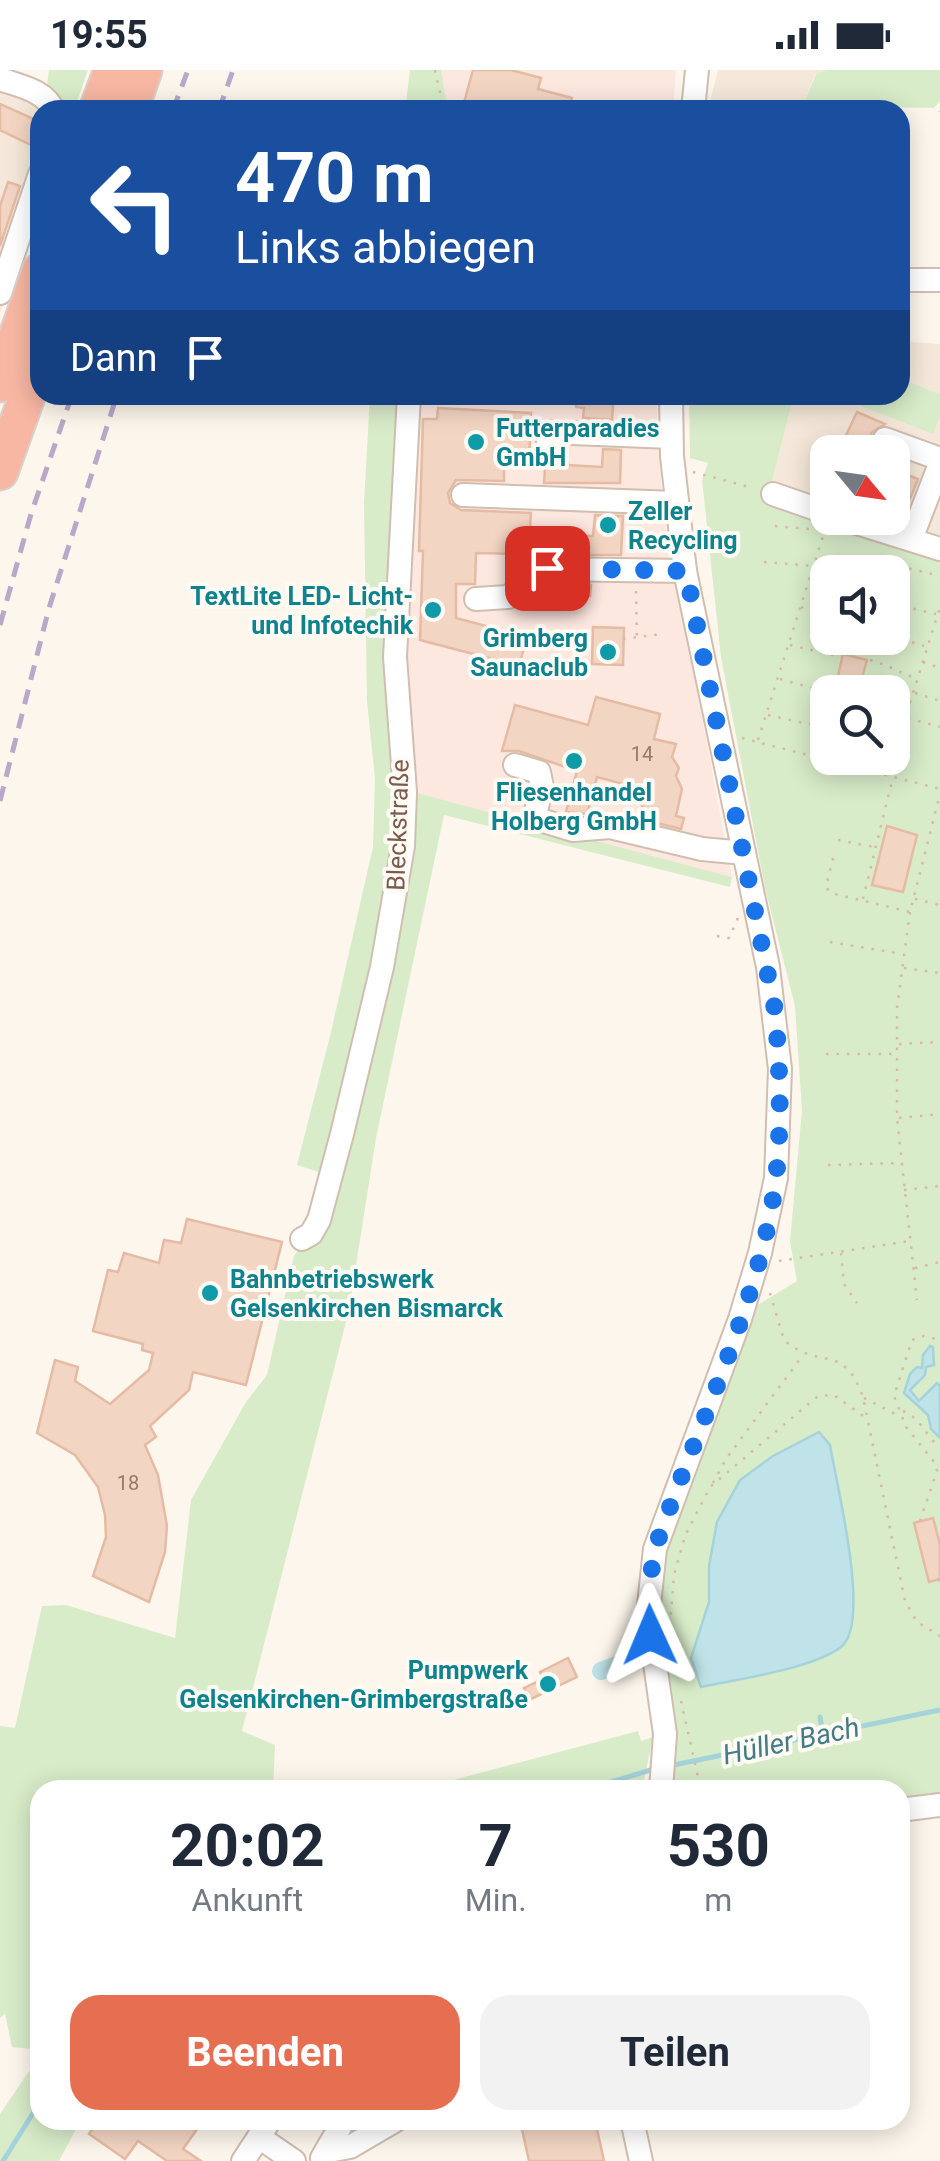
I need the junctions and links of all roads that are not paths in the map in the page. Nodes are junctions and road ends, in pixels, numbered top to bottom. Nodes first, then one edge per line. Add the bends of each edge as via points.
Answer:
1 (112, 70) edge
2 (144, 70) edge
3 (697, 70) edge
4 (0, 79) edge
5 (45, 100) edge
6 (101, 100) edge
7 (134, 100) edge
8 (694, 100) edge
9 (30, 204) edge
10 (910, 280) edge
11 (940, 280) edge
12 (0, 293) edge
13 (30, 299) edge
14 (0, 384) edge
15 (30, 388) edge
16 (409, 405) edge
17 (671, 405) edge
18 (672, 446) junction
19 (910, 449) edge
20 (548, 454) dead end
21 (940, 462) edge
22 (0, 472) edge
23 (774, 494) road end
24 (463, 495) dead end
25 (810, 501) edge
26 (676, 503) junction
27 (898, 535) edge
28 (911, 539) junction
29 (940, 549) edge
30 (686, 571) junction
31 (476, 599) dead end
32 (515, 765) dead end
33 (744, 853) junction
34 (302, 1239) dead end
35 (663, 1780) edge
36 (940, 1805) edge
37 (910, 1809) edge
38 (264, 2130) edge
39 (267, 2130) edge
40 (356, 2130) edge
41 (377, 2130) edge
42 (634, 2130) edge
43 (333, 2153) edge
44 (244, 2161) edge
45 (294, 2161) edge
46 (640, 2161) edge

1 - 6 highway
2 - 7 highway
3 - 8 street
4 - 5 street
9 - 12 street
10 - 11 street
13 - 14 highway
15 - 22 highway
16 - 34 street, Bleckstraße via 395,657 403,846 342,1134 319,1220
17 - 18 street
18 - 20 street via 548,432
18 - 26 street
19 - 21 street
21 - 28 street
23 - 25 street
24 - 26 street
26 - 30 street
27 - 28 street
28 - 29 street
30 - 31 street via 547,568 508,597
30 - 33 street
32 - 33 street via 539,772 534,818 573,830 610,828
33 - 35 street via 780,1069 776,1178 740,1319 655,1549 648,1614 677,1732
36 - 37 street
38 - 44 street
39 - 45 street
40 - 43 street
41 - 43 street
42 - 46 street

